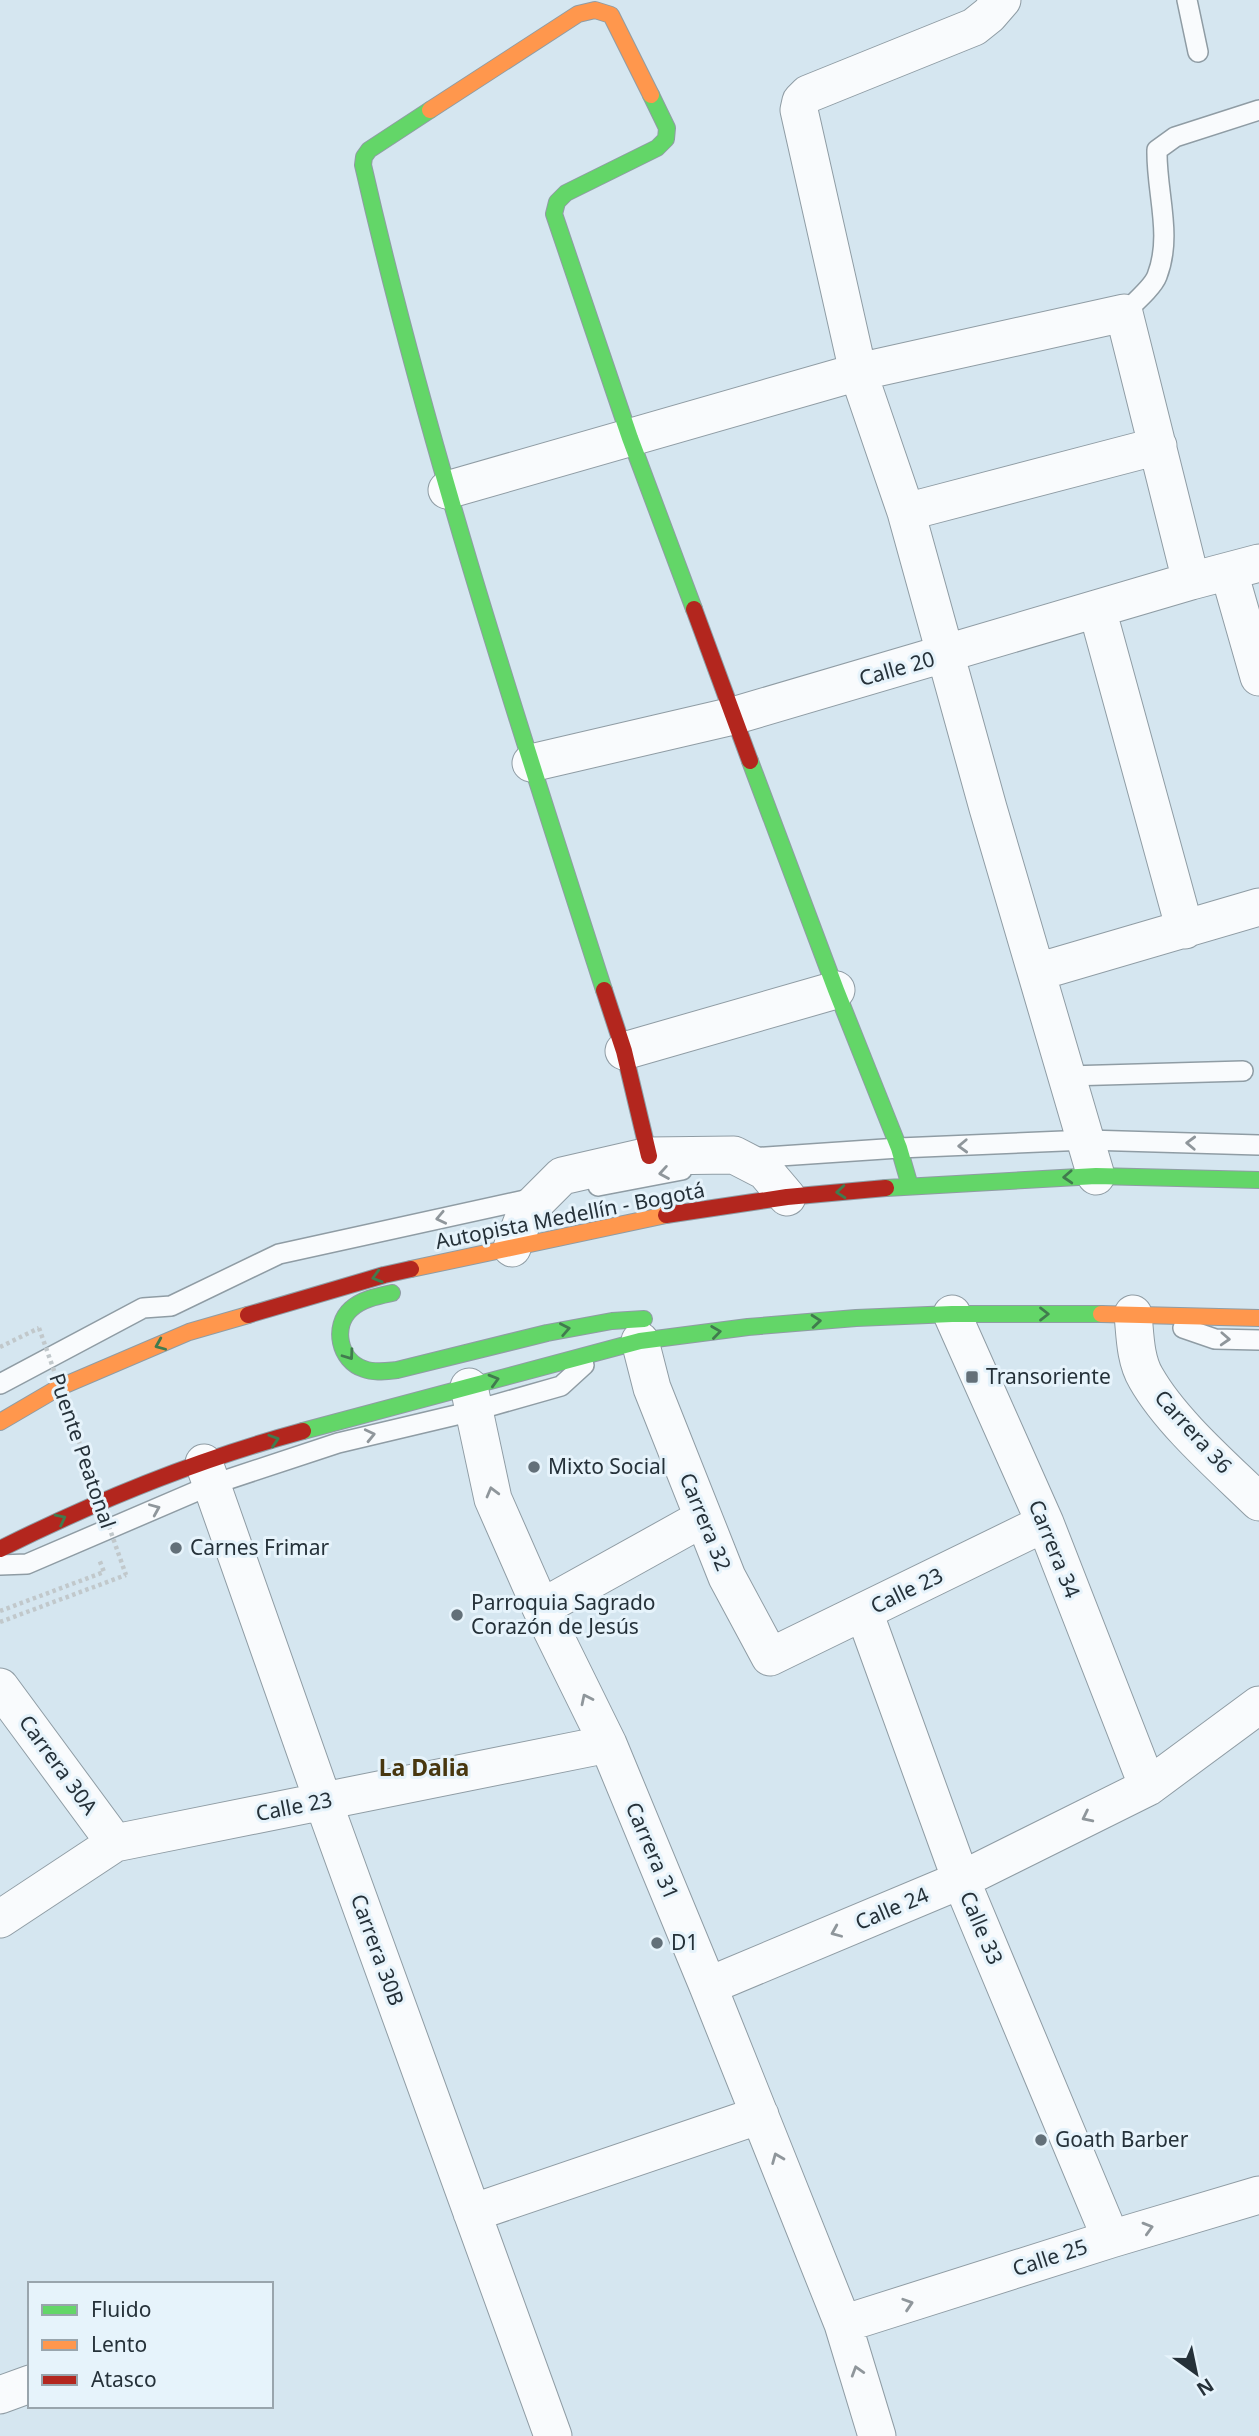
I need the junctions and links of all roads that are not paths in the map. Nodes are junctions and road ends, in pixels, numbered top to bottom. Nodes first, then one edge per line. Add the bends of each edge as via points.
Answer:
1 (1002, 0) edge
2 (1187, 0) edge
3 (1198, 52) dead end
4 (1259, 110) edge
5 (1124, 313) junction
6 (858, 372) junction
7 (630, 438) junction
8 (1158, 446) junction
9 (447, 490) junction
10 (906, 512) junction
11 (1244, 568) edge
12 (1191, 581) junction
13 (1097, 609) junction
14 (947, 654) junction
15 (1259, 677) edge
16 (733, 716) junction
17 (531, 763) junction
18 (1259, 907) edge
19 (1185, 930) junction
20 (1037, 972) junction
21 (836, 990) junction
22 (624, 1051) junction
23 (1243, 1071) dead end
24 (1068, 1076) junction
25 (1087, 1140) junction
26 (1259, 1145) edge
27 (899, 1148) junction
28 (649, 1156) junction
29 (742, 1159) junction
30 (1096, 1176) junction
31 (1259, 1180) edge
32 (910, 1186) junction
33 (542, 1196) junction
34 (787, 1197) junction
35 (718, 1209) junction
36 (686, 1228) dead end
37 (512, 1248) junction
38 (405, 1291) dead end
39 (952, 1314) junction
40 (1139, 1314) junction
41 (1259, 1318) edge
42 (690, 1335) junction
43 (1259, 1340) edge
44 (640, 1341) junction
45 (600, 1350) joint
46 (0, 1384) edge
47 (471, 1399) junction
48 (0, 1422) edge
49 (208, 1474) junction
50 (1259, 1502) edge
51 (703, 1518) junction
52 (1045, 1522) junction
53 (0, 1549) edge
54 (0, 1565) edge
55 (541, 1608) junction
56 (864, 1612) junction
57 (770, 1657) joint
58 (0, 1687) edge
59 (1259, 1705) edge
60 (608, 1744) junction
61 (1148, 1787) junction
62 (323, 1801) junction
63 (115, 1843) junction
64 (961, 1880) junction
65 (0, 1919) edge
66 (708, 1986) junction
67 (760, 2115) junction
68 (1259, 2195) edge
69 (472, 2213) junction
70 (1111, 2239) junction
71 (843, 2325) junction
72 (28, 2385) edge
73 (0, 2395) edge
74 (866, 2434) edge
75 (552, 2436) edge

1 - 6 street via 974,27 808,94 801,101 799,110
2 - 3 lane
4 - 5 lane via 1175,137 1157,150 1165,232 1157,278
5 - 6 street
5 - 8 street
6 - 7 street
6 - 10 street
7 - 9 street
7 - 9 main road via 554,214 566,193 657,148 666,139 667,128 611,15 595,10 578,14 364,157 384,257
7 - 16 main road
8 - 10 street
8 - 12 street
9 - 17 main road
10 - 14 street
11 - 12 street, Calle 20
11 - 15 street
12 - 13 street, Calle 20
13 - 14 street, Calle 20
13 - 19 street
14 - 16 street, Calle 20
14 - 20 street
16 - 17 street, Calle 20
16 - 21 main road
17 - 22 main road
18 - 19 street
19 - 20 street
20 - 24 street
21 - 22 street
21 - 27 main road
22 - 28 main road
23 - 24 lane
24 - 25 street
26 -> 25 lane
25 -> 27 lane
25 - 30 street
27 - 29 lane
27 - 32 main road
28 - 29 street via 734,1154
28 - 33 street via 562,1176
29 -> 33 lane
29 - 34 street via 765,1171
30 - 31 main road, Autopista Medellín - Bogotá
30 -> 32 main road, Autopista Medellín - Bogotá
32 -> 34 main road, Autopista Medellín - Bogotá
33 - 37 street via 526,1212
33 -> 46 lane via 279,1254 171,1306 143,1308
34 - 35 main road, Autopista Medellín - Bogotá
35 - 36 main road
35 - 37 main road, Autopista Medellín - Bogotá via 664,1215
37 -> 48 main road, Autopista Medellín - Bogotá via 384,1275 189,1332 58,1388
38 -> 42 main road via 356,1304 342,1318 339,1336 343,1350 364,1370 397,1369 627,1318 654,1319
39 -> 40 main road
42 -> 39 main road
39 - 52 street, Carrera 34
40 - 41 main road
40 -> 43 lane via 1215,1339
40 - 50 street, Carrera 36 via 1137,1348 1144,1376 1174,1417
42 - 44 main road
44 - 45 main road
44 - 51 street, Carrera 32 via 652,1388
47 -> 45 lane via 561,1386
49 -> 47 lane via 338,1443
55 -> 47 street, Carrera 31 via 493,1499
53 -> 49 main road via 74,1512
54 -> 49 lane via 27,1564
49 - 62 street, Carrera 30B
51 - 55 street
51 - 57 street, Carrera 32 via 727,1577
52 - 56 street, Calle 23
52 - 61 street, Carrera 34
60 -> 55 street, Carrera 31
56 - 57 street, Calle 23
56 - 64 street, Calle 33
58 - 63 street, Carrera 30A
59 - 61 street, Calle 24
60 - 62 street, Calle 23
60 - 66 street, Carrera 31
61 -> 64 street, Calle 24
62 - 63 street, Calle 23
62 - 69 street, Carrera 30B
63 - 65 street, Calle 23
64 -> 66 street, Calle 24
64 - 70 street, Calle 33
66 - 67 street, Carrera 31
67 - 69 street
71 -> 67 street, Carrera 31
70 -> 68 street, Calle 25
69 - 75 street, Carrera 30B
71 -> 70 street, Calle 25
74 -> 71 street, Carrera 31
72 - 73 street

